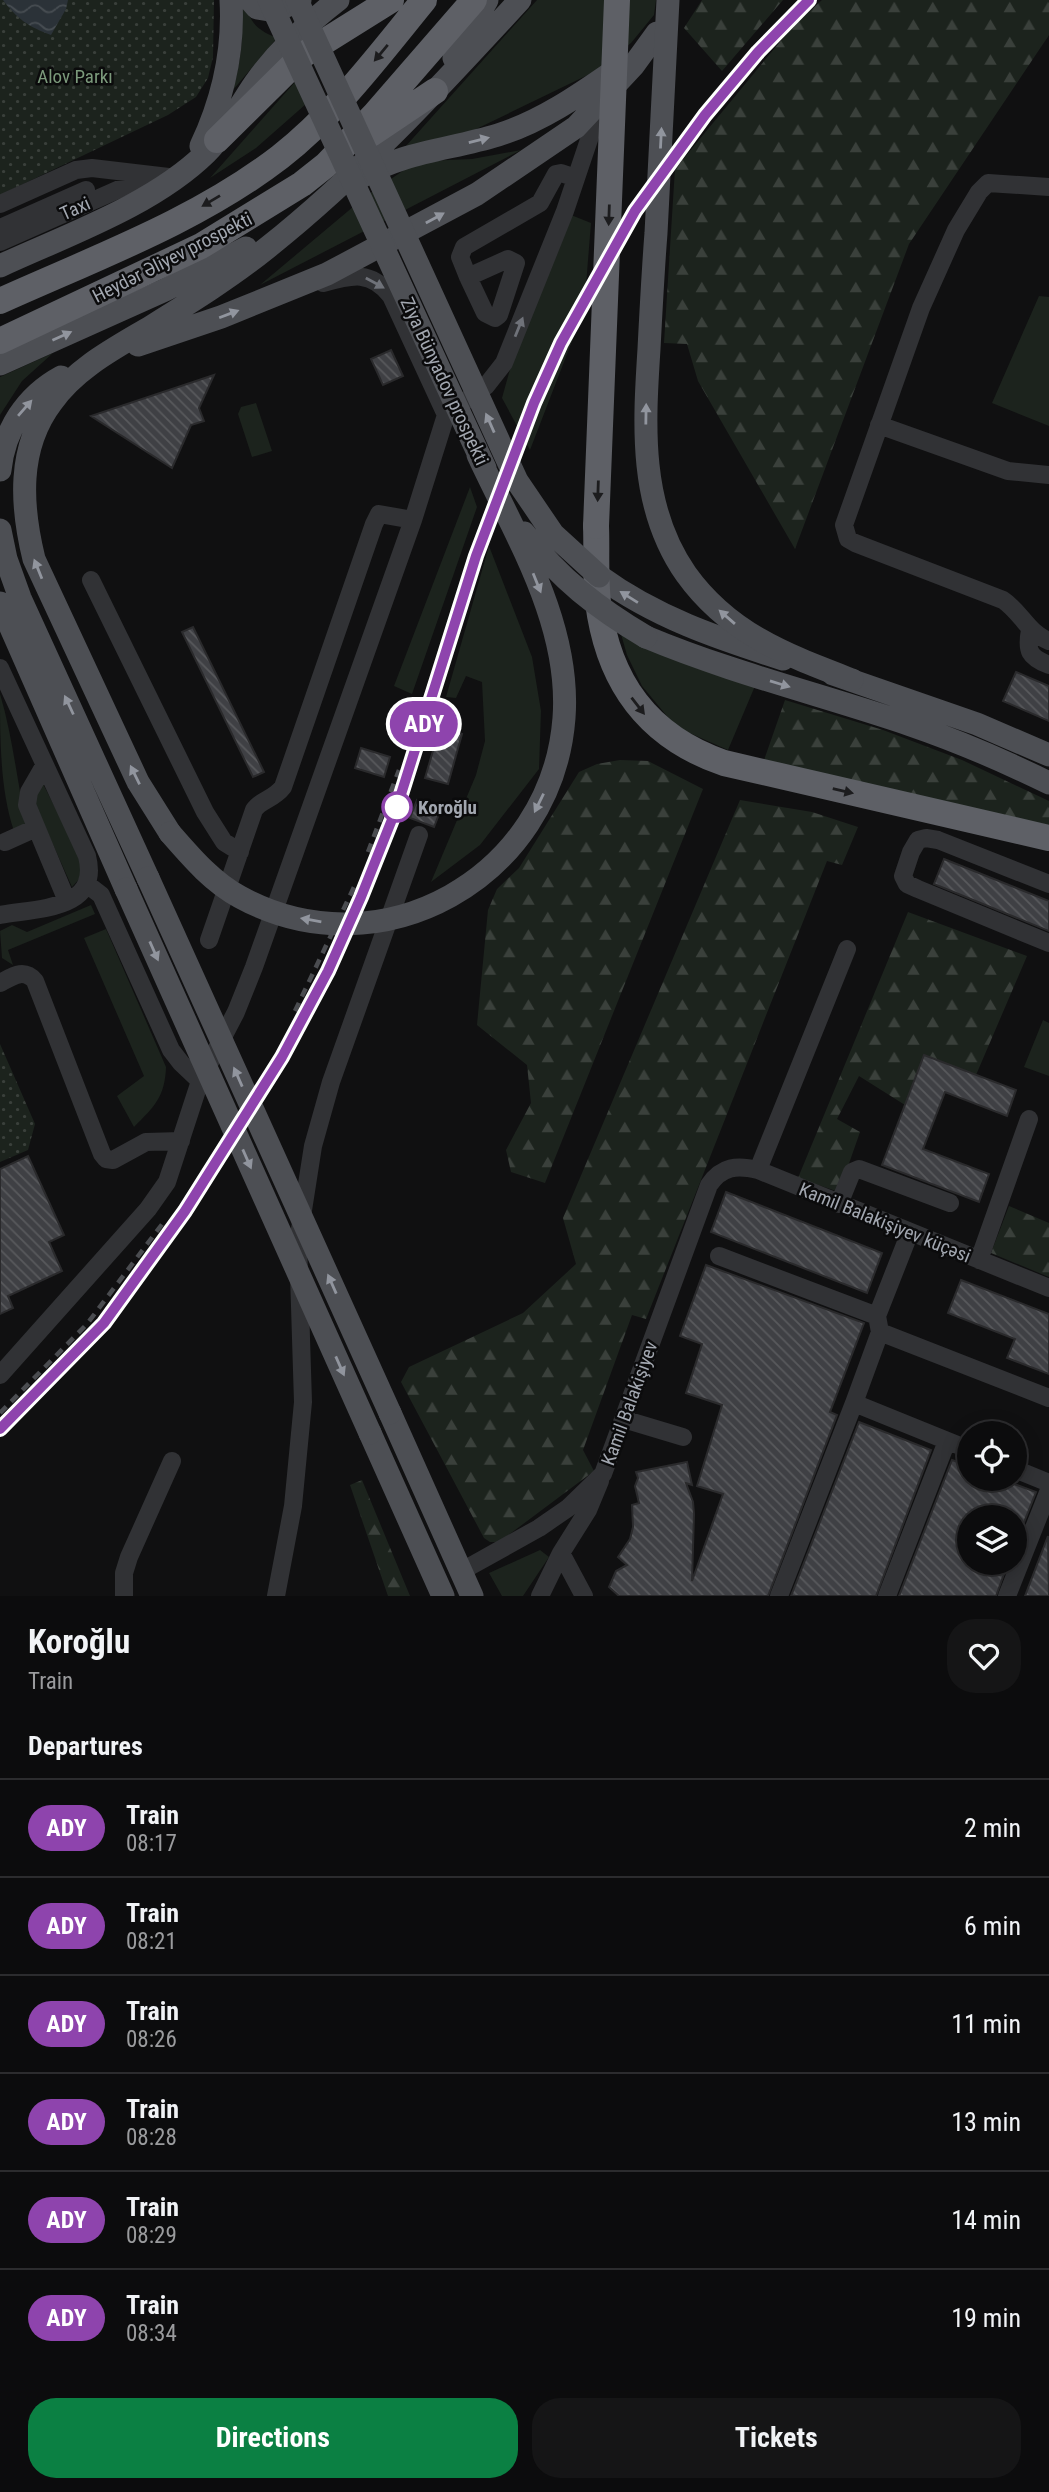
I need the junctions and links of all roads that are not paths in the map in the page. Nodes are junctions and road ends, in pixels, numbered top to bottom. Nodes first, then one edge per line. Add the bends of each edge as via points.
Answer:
1 (231, 0) edge
2 (250, 0) edge
3 (269, 0) edge
4 (299, 0) edge
5 (338, 0) edge
6 (391, 0) edge
7 (424, 0) edge
8 (474, 0) edge
9 (487, 0) edge
10 (520, 0) edge
11 (617, 0) edge
12 (668, 0) edge
13 (676, 0) edge
14 (682, 0) edge
15 (657, 33) junction
16 (665, 63) junction
17 (435, 91) junction
18 (602, 101) junction
19 (217, 140) junction
20 (326, 165) junction
21 (128, 172) junction
22 (150, 175) junction
23 (181, 175) junction
24 (576, 178) junction
25 (1049, 187) edge
26 (324, 198) junction
27 (0, 204) edge
28 (0, 228) edge
29 (0, 242) edge
30 (0, 266) edge
31 (468, 277) dead end
32 (286, 292) junction
33 (0, 300) edge
34 (0, 341) edge
35 (97, 359) junction
36 (0, 365) edge
37 (446, 415) junction
38 (879, 425) junction
39 (478, 455) junction
40 (0, 470) edge
41 (1049, 475) edge
42 (412, 520) junction
43 (0, 530) edge
44 (91, 580) dead end
45 (0, 603) edge
46 (1030, 630) junction
47 (1049, 640) edge
48 (1049, 665) edge
49 (0, 668) edge
50 (852, 680) junction
51 (1049, 755) edge
52 (44, 766) junction
53 (1049, 783) edge
54 (36, 828) junction
55 (419, 835) dead end
56 (1049, 838) edge
57 (5, 842) dead end
58 (240, 852) junction
59 (1049, 884) edge
60 (88, 885) junction
61 (68, 901) junction
62 (0, 915) edge
63 (209, 940) dead end
64 (1049, 943) edge
65 (846, 949) dead end
66 (1, 980) edge
67 (200, 1081) junction
68 (1029, 1119) dead end
69 (180, 1142) junction
70 (758, 1170) junction
71 (720, 1172) joint
72 (950, 1203) dead end
73 (839, 1204) junction
74 (910, 1232) junction
75 (719, 1256) dead end
76 (979, 1260) junction
77 (1049, 1288) edge
78 (878, 1324) junction
79 (0, 1375) edge
80 (1049, 1398) edge
81 (853, 1403) junction
82 (623, 1419) junction
83 (683, 1437) dead end
84 (947, 1441) junction
85 (957, 1445) edge
86 (172, 1461) dead end
87 (603, 1474) junction
88 (1027, 1474) edge
89 (1049, 1483) edge
90 (1049, 1490) edge
91 (561, 1553) junction
92 (460, 1572) junction
93 (124, 1596) edge
94 (276, 1596) edge
95 (443, 1596) edge
96 (472, 1596) edge
97 (540, 1596) edge
98 (583, 1596) edge
99 (779, 1596) edge
100 (887, 1596) edge
101 (1007, 1596) edge

1 - 23 main road via 230,52 218,105 200,148
2 - 4 main road via 257,8 275,11
3 - 39 main road, Ziya Bünyadov prospekti, bridge
50 -> 4 main road, Ziya Bünyadov prospekti, bridge via 706,634 656,612 599,576 553,534 517,481
5 - 19 main road via 270,63
6 - 19 highway via 303,55
7 -> 33 highway, Heydər Əliyev prospekti via 330,111 280,157 190,214
8 - 20 highway, Heydər Əliyev prospekti
9 - 17 main road
10 - 17 main road
11 -> 56 highway, bridge via 596,526 598,600 607,646 629,694 648,717 685,747 724,763
12 - 16 main road, bridge
13 - 16 main road, bridge
14 - 15 main road
15 - 18 main road
26 -> 15 main road via 395,160 498,135 543,116 621,66
50 -> 16 main road, bridge via 761,642 733,624 706,598 673,553 652,496 645,432
17 - 20 highway
17 - 26 main road
18 - 24 street
32 -> 18 main road via 362,257 477,194 576,127
19 - 23 main road
20 - 34 highway, Heydər Əliyev prospekti via 201,246
21 - 22 street
21 - 27 street via 76,170
21 - 28 street, Taxi
22 - 23 street
22 - 29 street, Taxi
23 - 30 main road via 139,202
24 - 31 street via 556,174 540,204 464,247 460,257
37 -> 24 street via 486,386 504,363
25 - 38 street via 988,183 979,192 956,230 921,308
26 - 35 main road via 234,272
36 -> 26 main road via 198,274
35 -> 32 main road
32 -> 37 street via 347,277 373,279 382,285
39 -> 35 main road, bridge via 538,584 562,667 564,718 542,798 504,856 443,902 385,921 319,922 292,917 240,897 217,882 170,833 138,782 34,559 26,528 24,485 37,425 66,385
40 -> 35 main road via 5,441 22,410 57,380
37 - 42 street
38 - 41 street via 1008,471
38 - 46 street via 846,518 848,539 1003,600 1015,608
39 -> 53 main road, Ziya Bünyadov prospekti, bridge via 520,527 546,561 580,593 646,637 966,746
42 - 58 street via 379,514 283,787 257,805
42 - 67 street via 251,976
92 -> 43 main road, bridge via 20,598
44 - 58 street via 205,812 224,842
45 -> 95 main road, bridge
46 - 47 street
46 - 48 street via 1030,653
49 - 52 street
50 - 51 main road, Ziya Bünyadov prospekti
52 - 54 street via 27,799
52 - 60 street via 87,856
54 - 57 street
54 - 61 street
55 - 94 street via 331,1082 313,1146 298,1242 303,1402 293,1506
58 - 63 street
59 - 64 street via 926,838 918,840 903,876 907,884
60 - 61 street
60 - 67 street via 101,895 171,1050
61 - 62 street
65 - 70 street
66 - 69 street via 24,973 35,981 106,1159 113,1160 146,1142
67 - 69 street
68 - 76 street
69 - 79 street via 167,1182 148,1209
70 - 71 street, Kamil Balakişiyev küçəsi via 742,1166
70 - 73 street, Kamil Balakişiyev küçəsi
71 - 82 street, Kamil Balakişiyev via 709,1185
72 - 73 street via 859,1169 852,1172
73 - 74 street, Kamil Balakişiyev küçəsi
74 - 76 street, Kamil Balakişiyev küçəsi
74 - 78 street
75 - 78 street
76 - 77 street, Kamil Balakişiyev küçəsi
78 - 80 street
78 - 81 street
81 - 84 street
81 - 99 street
82 - 83 street
82 - 87 street, Kamil Balakişiyev
84 - 85 street
84 - 100 street
86 - 93 street via 129,1557
87 - 91 street via 589,1510
87 - 92 street, Kamil Balakişiyev via 539,1528
88 - 89 street
90 - 101 street
91 - 97 street
91 - 98 street
92 - 96 main road

